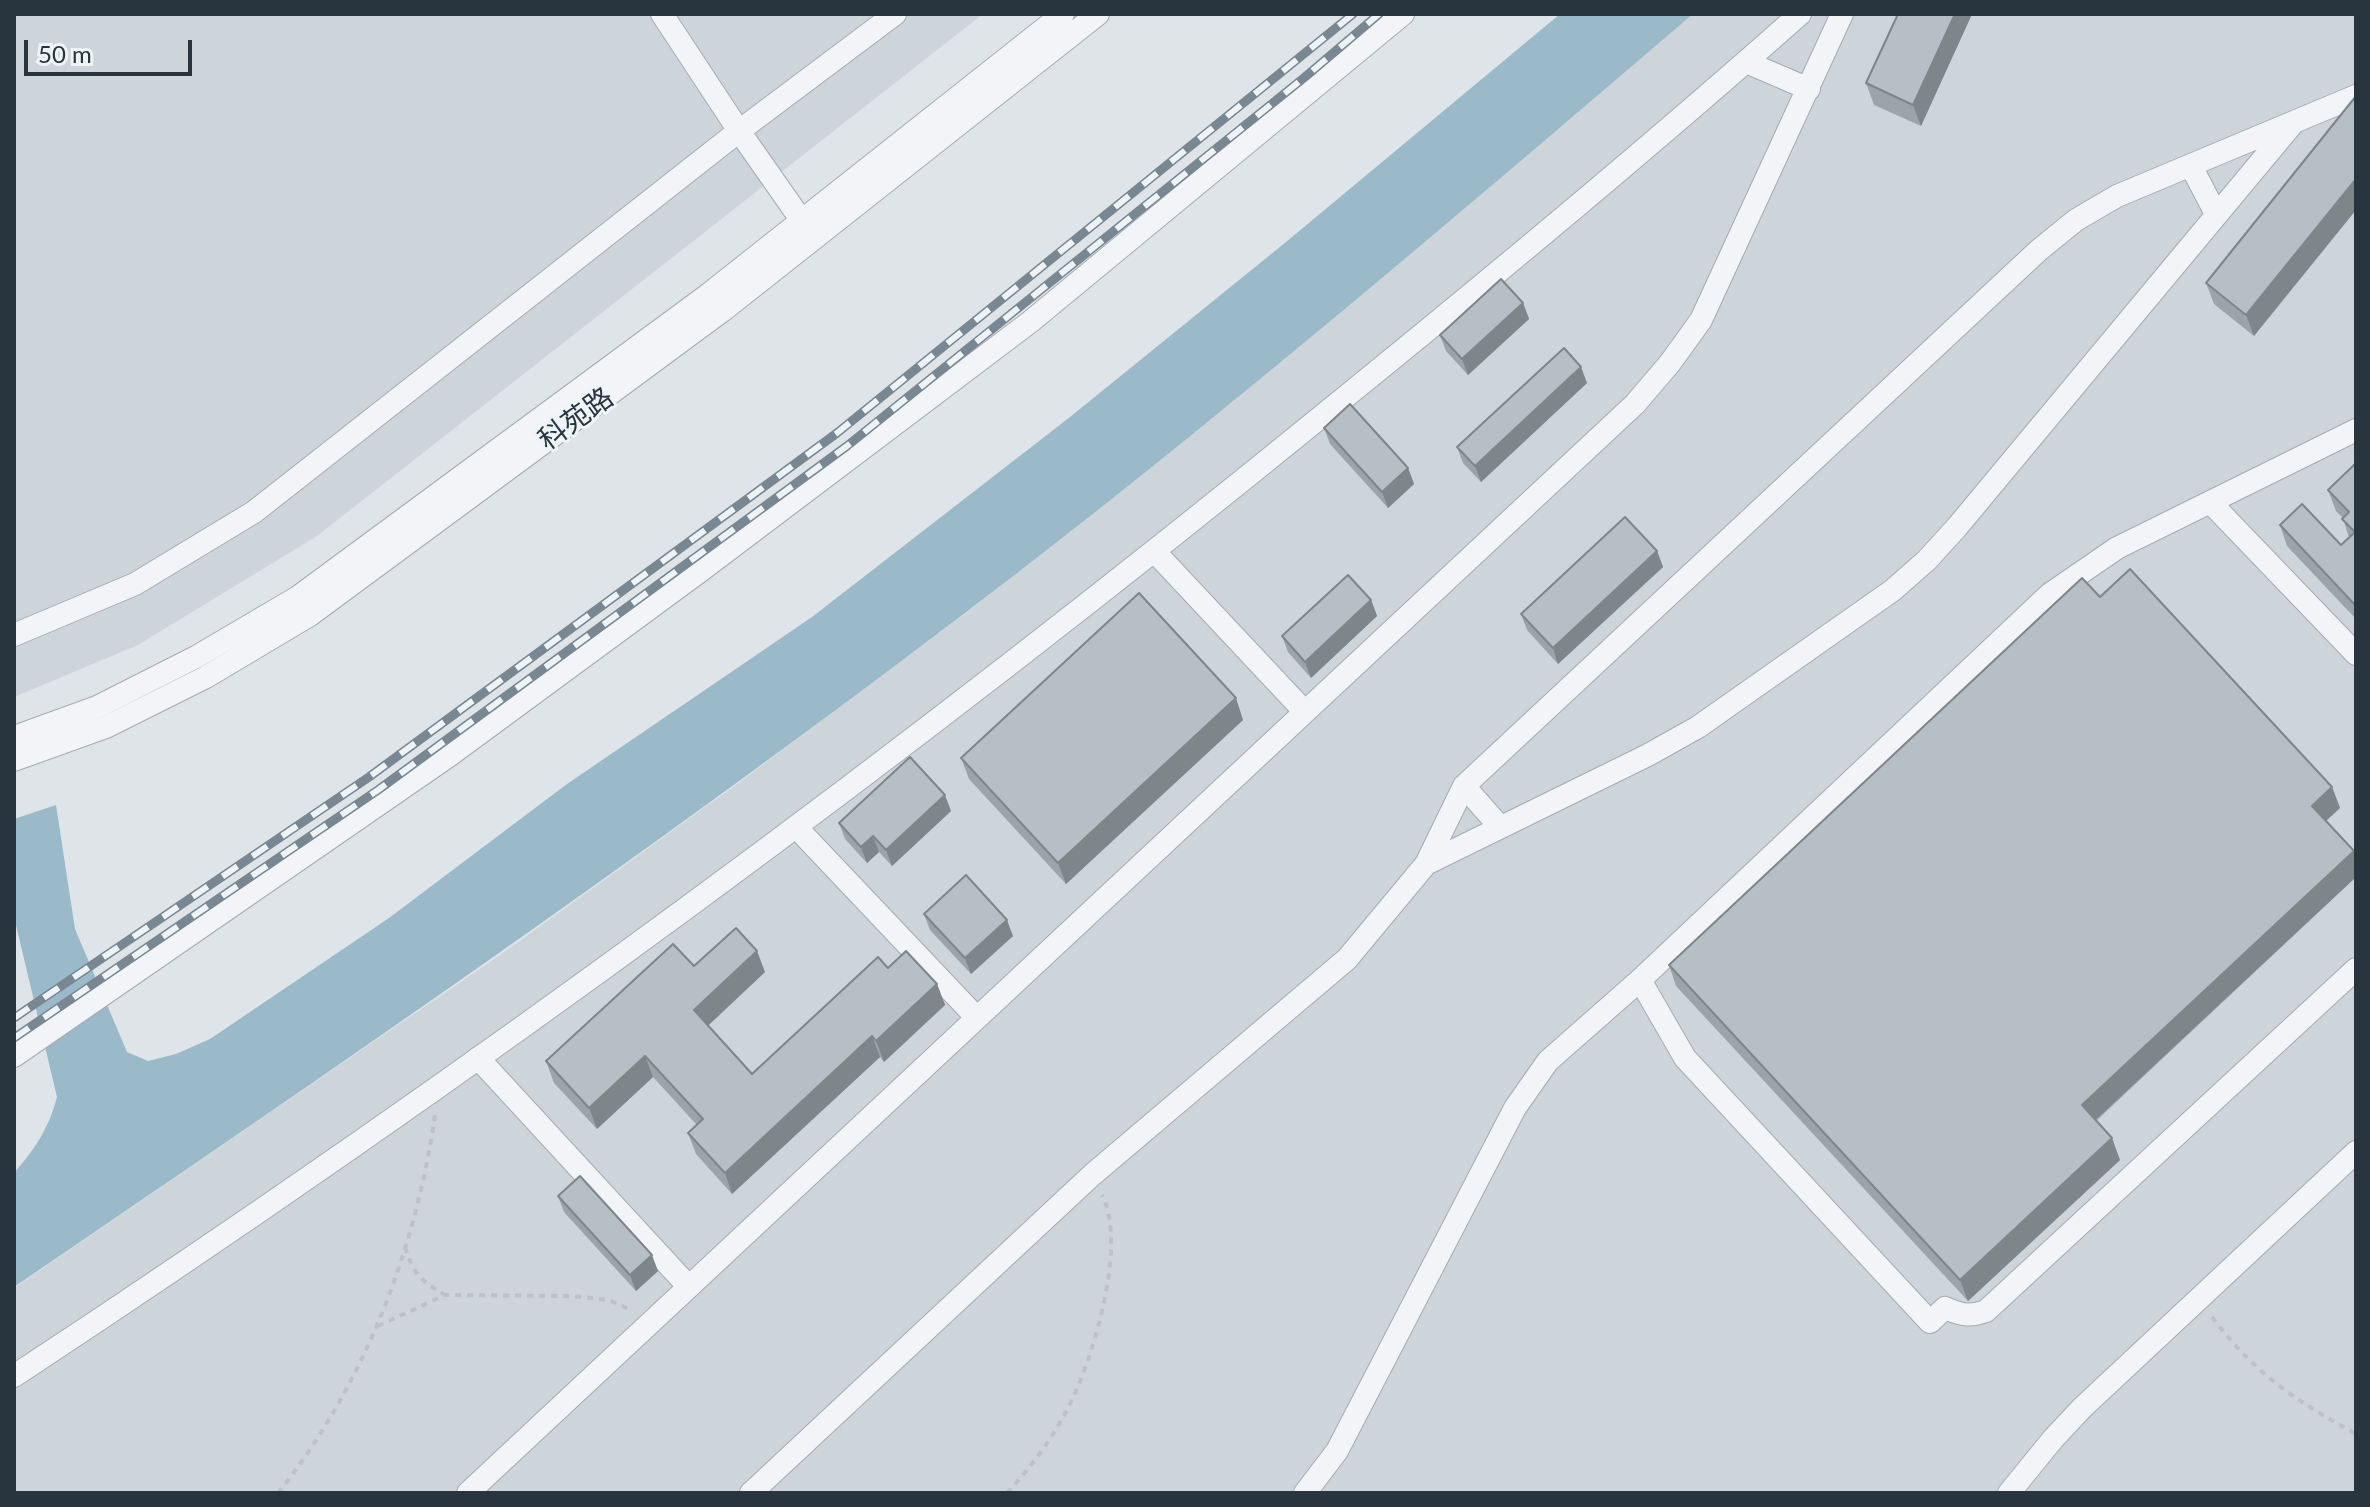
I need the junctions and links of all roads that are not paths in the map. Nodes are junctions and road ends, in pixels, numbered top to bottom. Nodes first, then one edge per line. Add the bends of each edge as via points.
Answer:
1 (662, 14) edge
2 (895, 14) edge
3 (1063, 14) edge
4 (1098, 14) edge
5 (1403, 14) edge
6 (1800, 14) edge
7 (1842, 14) edge
8 (1746, 62) junction
9 (1809, 89) junction
10 (2356, 96) edge
11 (2294, 122) junction
12 (739, 131) junction
13 (2191, 166) junction
14 (2216, 214) junction
15 (808, 230) junction
16 (2356, 430) edge
17 (2210, 502) junction
18 (1155, 552) junction
19 (14, 635) edge
20 (2356, 654) edge
21 (1305, 712) junction
22 (16, 752) edge
23 (1464, 786) junction
24 (1500, 827) junction
25 (797, 828) junction
26 (1426, 864) junction
27 (2356, 969) edge
28 (1640, 980) junction
29 (977, 1018) junction
30 (16, 1054) edge
31 (478, 1058) junction
32 (2356, 1152) edge
33 (689, 1287) junction
34 (14, 1376) edge
35 (468, 1493) edge
36 (751, 1493) edge
37 (1305, 1493) edge
38 (2009, 1493) edge

1 - 12 street
2 - 12 street
3 - 15 street, 科苑路
4 - 15 street, 科苑路
5 - 30 street via 1030,322 728,550 450,755
6 - 8 street
7 - 9 street
8 - 9 street
8 - 18 street
9 - 21 street via 1701,320 1670,363 1635,404
10 - 11 street
11 - 13 street
11 - 14 street
12 - 15 street
12 - 19 street via 254,512 135,584
13 - 14 street
13 - 23 street via 2117,196 2039,250
14 - 24 street via 1957,527 1893,590 1698,727
15 - 22 street, 科苑路 via 709,321 310,615 206,677 106,727
16 - 17 street
17 - 20 street
17 - 28 street via 2117,548 2050,594
18 - 21 street
18 - 25 street
21 - 29 street
23 - 24 street
23 - 26 street
24 - 26 street
25 - 29 street
25 - 31 street
26 - 36 street via 1347,959 1092,1175
27 - 28 street via 1986,1311 1973,1316 1945,1308 1930,1322 1685,1058
28 - 37 street via 1548,1061 1530,1084 1337,1451
29 - 33 street
31 - 33 street
31 - 34 street
32 - 38 street via 2082,1408
33 - 35 street

